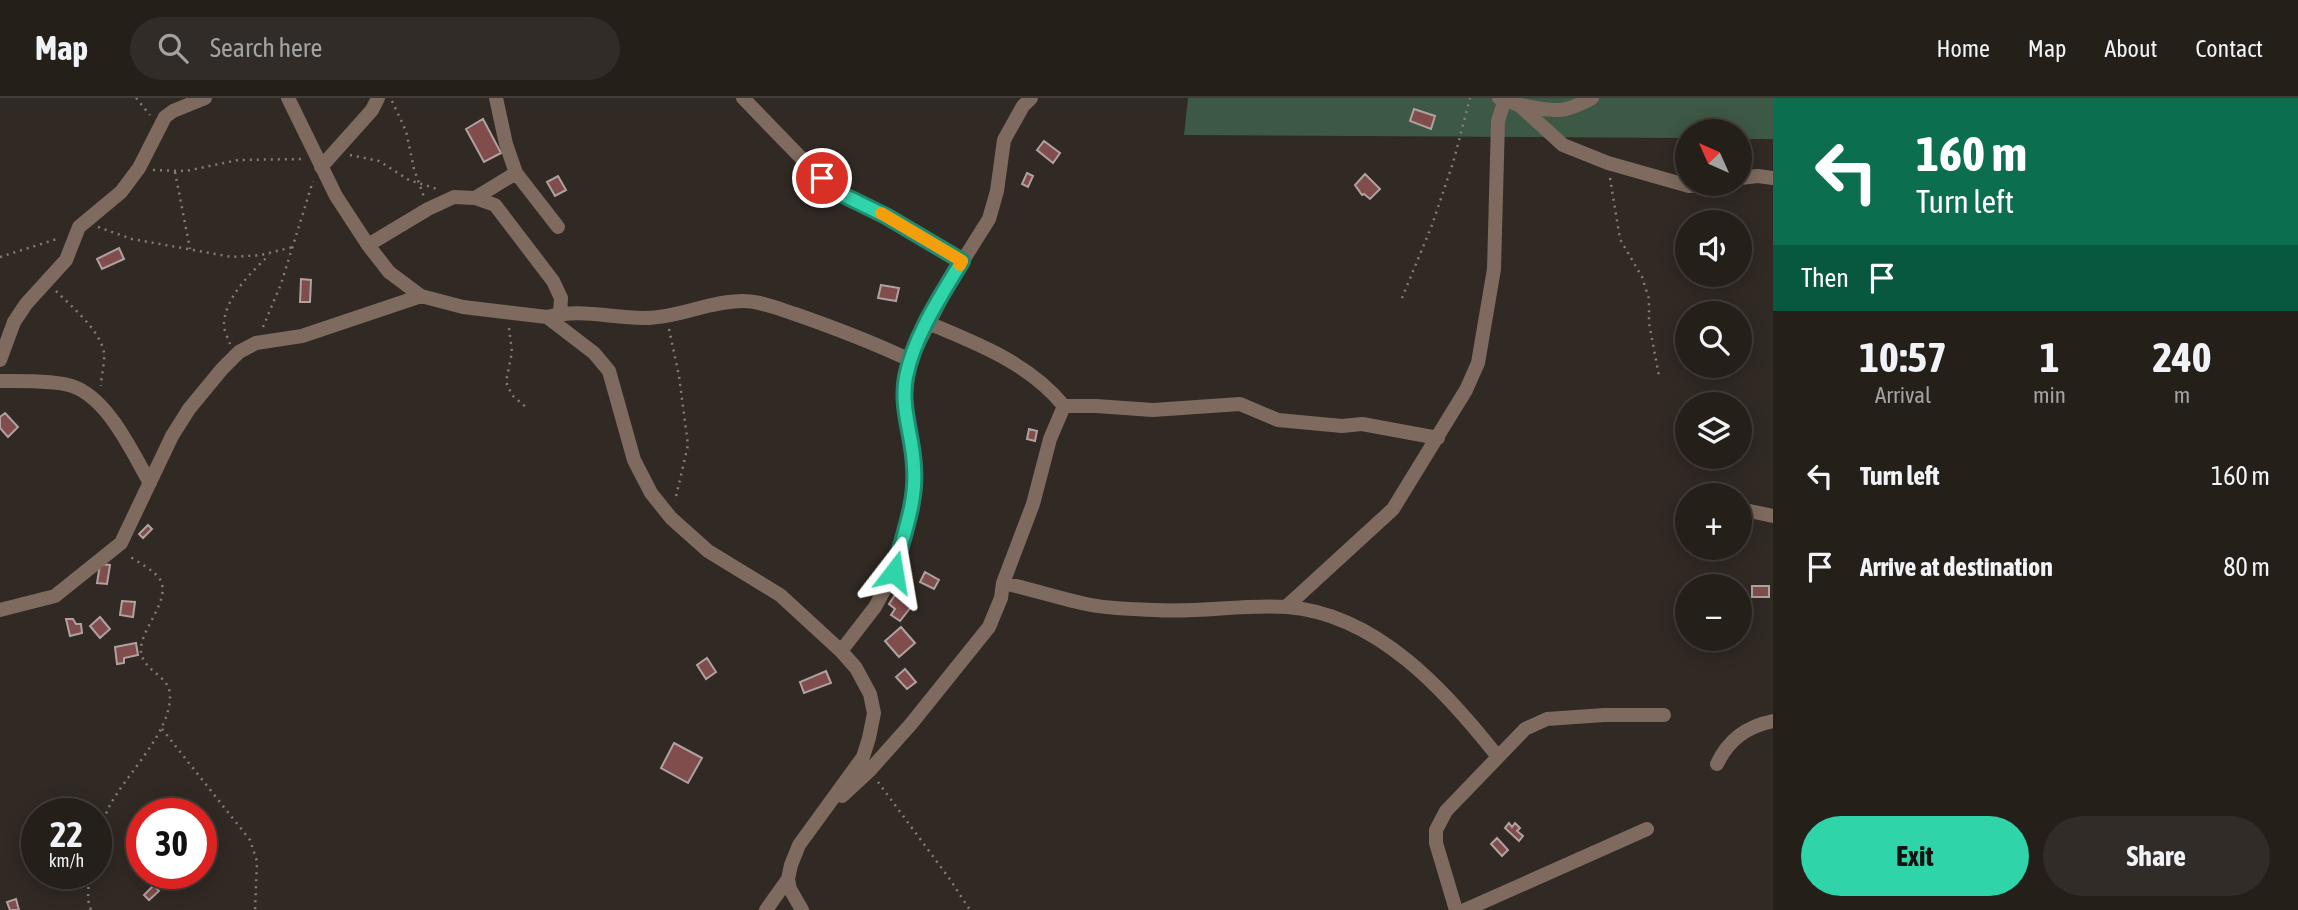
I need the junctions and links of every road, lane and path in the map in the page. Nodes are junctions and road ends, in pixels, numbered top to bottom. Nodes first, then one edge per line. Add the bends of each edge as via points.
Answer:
1 (136, 98) edge
2 (205, 98) edge
3 (288, 98) edge
4 (378, 98) edge
5 (391, 98) edge
6 (496, 98) edge
7 (744, 98) edge
8 (1031, 98) edge
9 (1470, 98) edge
10 (1500, 98) edge
11 (1592, 98) edge
12 (1512, 102) edge
13 (159, 126) junction
14 (336, 152) junction
15 (319, 162) junction
16 (1608, 163) junction
17 (139, 168) junction
18 (174, 172) junction
19 (516, 173) junction
20 (1752, 177) edge
21 (1773, 178) edge
22 (1675, 182) edge
23 (419, 184) junction
24 (454, 197) junction
25 (475, 198) junction
26 (428, 209) junction
27 (558, 227) dead end
28 (80, 228) junction
29 (368, 245) junction
30 (293, 247) junction
31 (190, 249) junction
32 (271, 253) junction
33 (0, 257) edge
34 (962, 261) junction
35 (47, 281) junction
36 (422, 296) junction
37 (1402, 298) dead end
38 (503, 311) junction
39 (554, 316) junction
40 (666, 317) junction
41 (928, 323) junction
42 (256, 343) junction
43 (234, 358) junction
44 (0, 360) edge
45 (910, 360) junction
46 (1660, 376) dead end
47 (0, 382) edge
48 (100, 404) junction
49 (1064, 406) junction
50 (528, 409) dead end
51 (1438, 438) junction
52 (150, 483) junction
53 (1752, 512) edge
54 (1773, 516) edge
55 (671, 518) junction
56 (121, 543) junction
57 (1003, 583) junction
58 (1286, 607) junction
59 (0, 611) edge
60 (841, 651) junction
61 (1664, 715) dead end
62 (1773, 721) edge
63 (161, 728) junction
64 (1498, 757) junction
65 (1717, 764) dead end
66 (870, 770) junction
67 (112, 802) edge
68 (820, 815) junction
69 (1647, 829) dead end
70 (788, 879) junction
71 (88, 889) edge
72 (91, 910) edge
73 (255, 910) edge
74 (766, 910) edge
75 (802, 910) edge
76 (970, 910) edge
77 (1456, 910) edge
78 (1465, 910) edge

1 - 13 path
2 - 13 street via 173,111
3 - 15 street
4 - 14 street
5 - 23 path via 406,131
6 - 19 street
7 - 34 street via 837,192
8 - 34 street via 1004,139 989,219
9 - 37 path via 1432,225
10 - 12 street
11 - 12 street via 1572,109
12 - 16 street via 1563,145
12 - 51 street via 1498,121 1494,269 1478,363
13 - 17 street
14 - 15 street
14 - 23 path via 379,161
15 - 18 path via 238,160
15 - 29 street
15 - 30 path
16 - 22 street
16 - 46 path via 1620,239 1649,299
17 - 18 path
17 - 28 street via 121,192
18 - 31 path
19 - 25 street
19 - 27 street
20 - 21 street
23 - 24 path
23 - 26 path
24 - 25 street
24 - 26 street
25 - 39 street via 495,205 505,215 553,281 561,298
26 - 29 street
28 - 31 path
28 - 33 path
28 - 35 street via 66,260
29 - 36 street via 389,272
30 - 32 path
30 - 42 path
31 - 32 path via 232,257
32 - 43 path via 229,304 223,325
34 - 41 street
35 - 44 street via 14,323
35 - 48 path via 74,306 104,351
36 - 38 street
36 - 42 street via 302,336
38 - 39 street
38 - 50 path via 512,352 506,382 512,395
39 - 40 street via 588,312
39 - 55 street via 610,371 634,460
40 - 45 street via 746,300 859,336
40 - 55 path via 688,445
41 - 45 street
41 - 49 street via 1016,364 1049,388
42 - 43 street
43 - 52 street via 188,409
45 - 60 street via 904,407 915,467 912,505 894,572 875,607
47 - 48 street via 72,386
48 - 52 street
49 - 51 street via 1153,410 1240,404 1278,420 1363,424
49 - 57 street
51 - 58 street via 1393,509
52 - 56 street
53 - 54 street
55 - 60 street via 708,551 780,595
56 - 59 street via 55,596
56 - 63 path via 125,553 161,581 162,591 141,653 170,692
57 - 58 street via 1121,608
57 - 66 street via 989,627
58 - 64 street via 1312,610 1374,636 1399,653 1472,724
60 - 68 street via 856,668 874,713 863,757
61 - 64 street via 1547,719 1525,729
62 - 65 street via 1758,724 1726,746
63 - 67 path
63 - 73 path via 250,840 257,861
64 - 77 street via 1446,811 1436,830
66 - 68 street
66 - 76 path
68 - 70 street via 799,845
69 - 78 street
70 - 74 street
70 - 75 street
71 - 72 path

